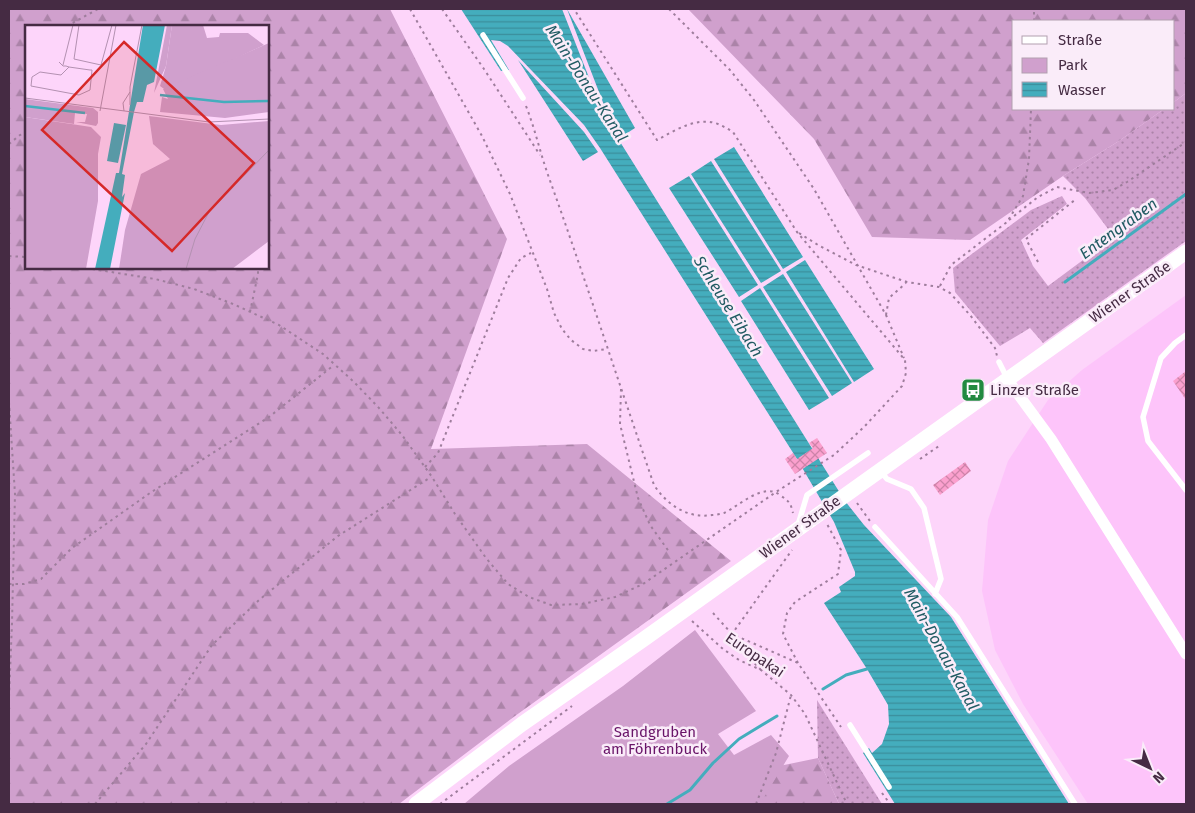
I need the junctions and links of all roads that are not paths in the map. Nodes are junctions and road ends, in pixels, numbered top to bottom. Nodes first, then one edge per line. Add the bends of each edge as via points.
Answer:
1 (483, 35) dead end
2 (523, 98) road end
3 (1186, 252) edge
4 (1186, 336) edge
5 (999, 362) road end
6 (1007, 379) junction
7 (868, 453) dead end
8 (879, 470) junction
9 (1186, 490) edge
10 (875, 528) road end
11 (797, 529) junction
12 (935, 594) junction
13 (1186, 654) edge
14 (850, 725) dead end
15 (889, 787) dead end
16 (416, 804) edge
17 (1075, 804) edge

1 - 2 lane
3 - 6 main road, Wiener Straße
4 - 9 lane via 1161,358 1143,417 1148,441
5 - 6 lane
6 - 8 main road, Wiener Straße
6 - 13 street via 1051,439
7 - 11 lane via 807,495
8 - 11 main road, Wiener Straße via 822,517
8 - 12 lane via 887,479 911,489 924,508 941,579
10 - 12 lane
11 - 16 main road, Wiener Straße via 522,724
12 - 17 lane via 956,617
14 - 15 lane

